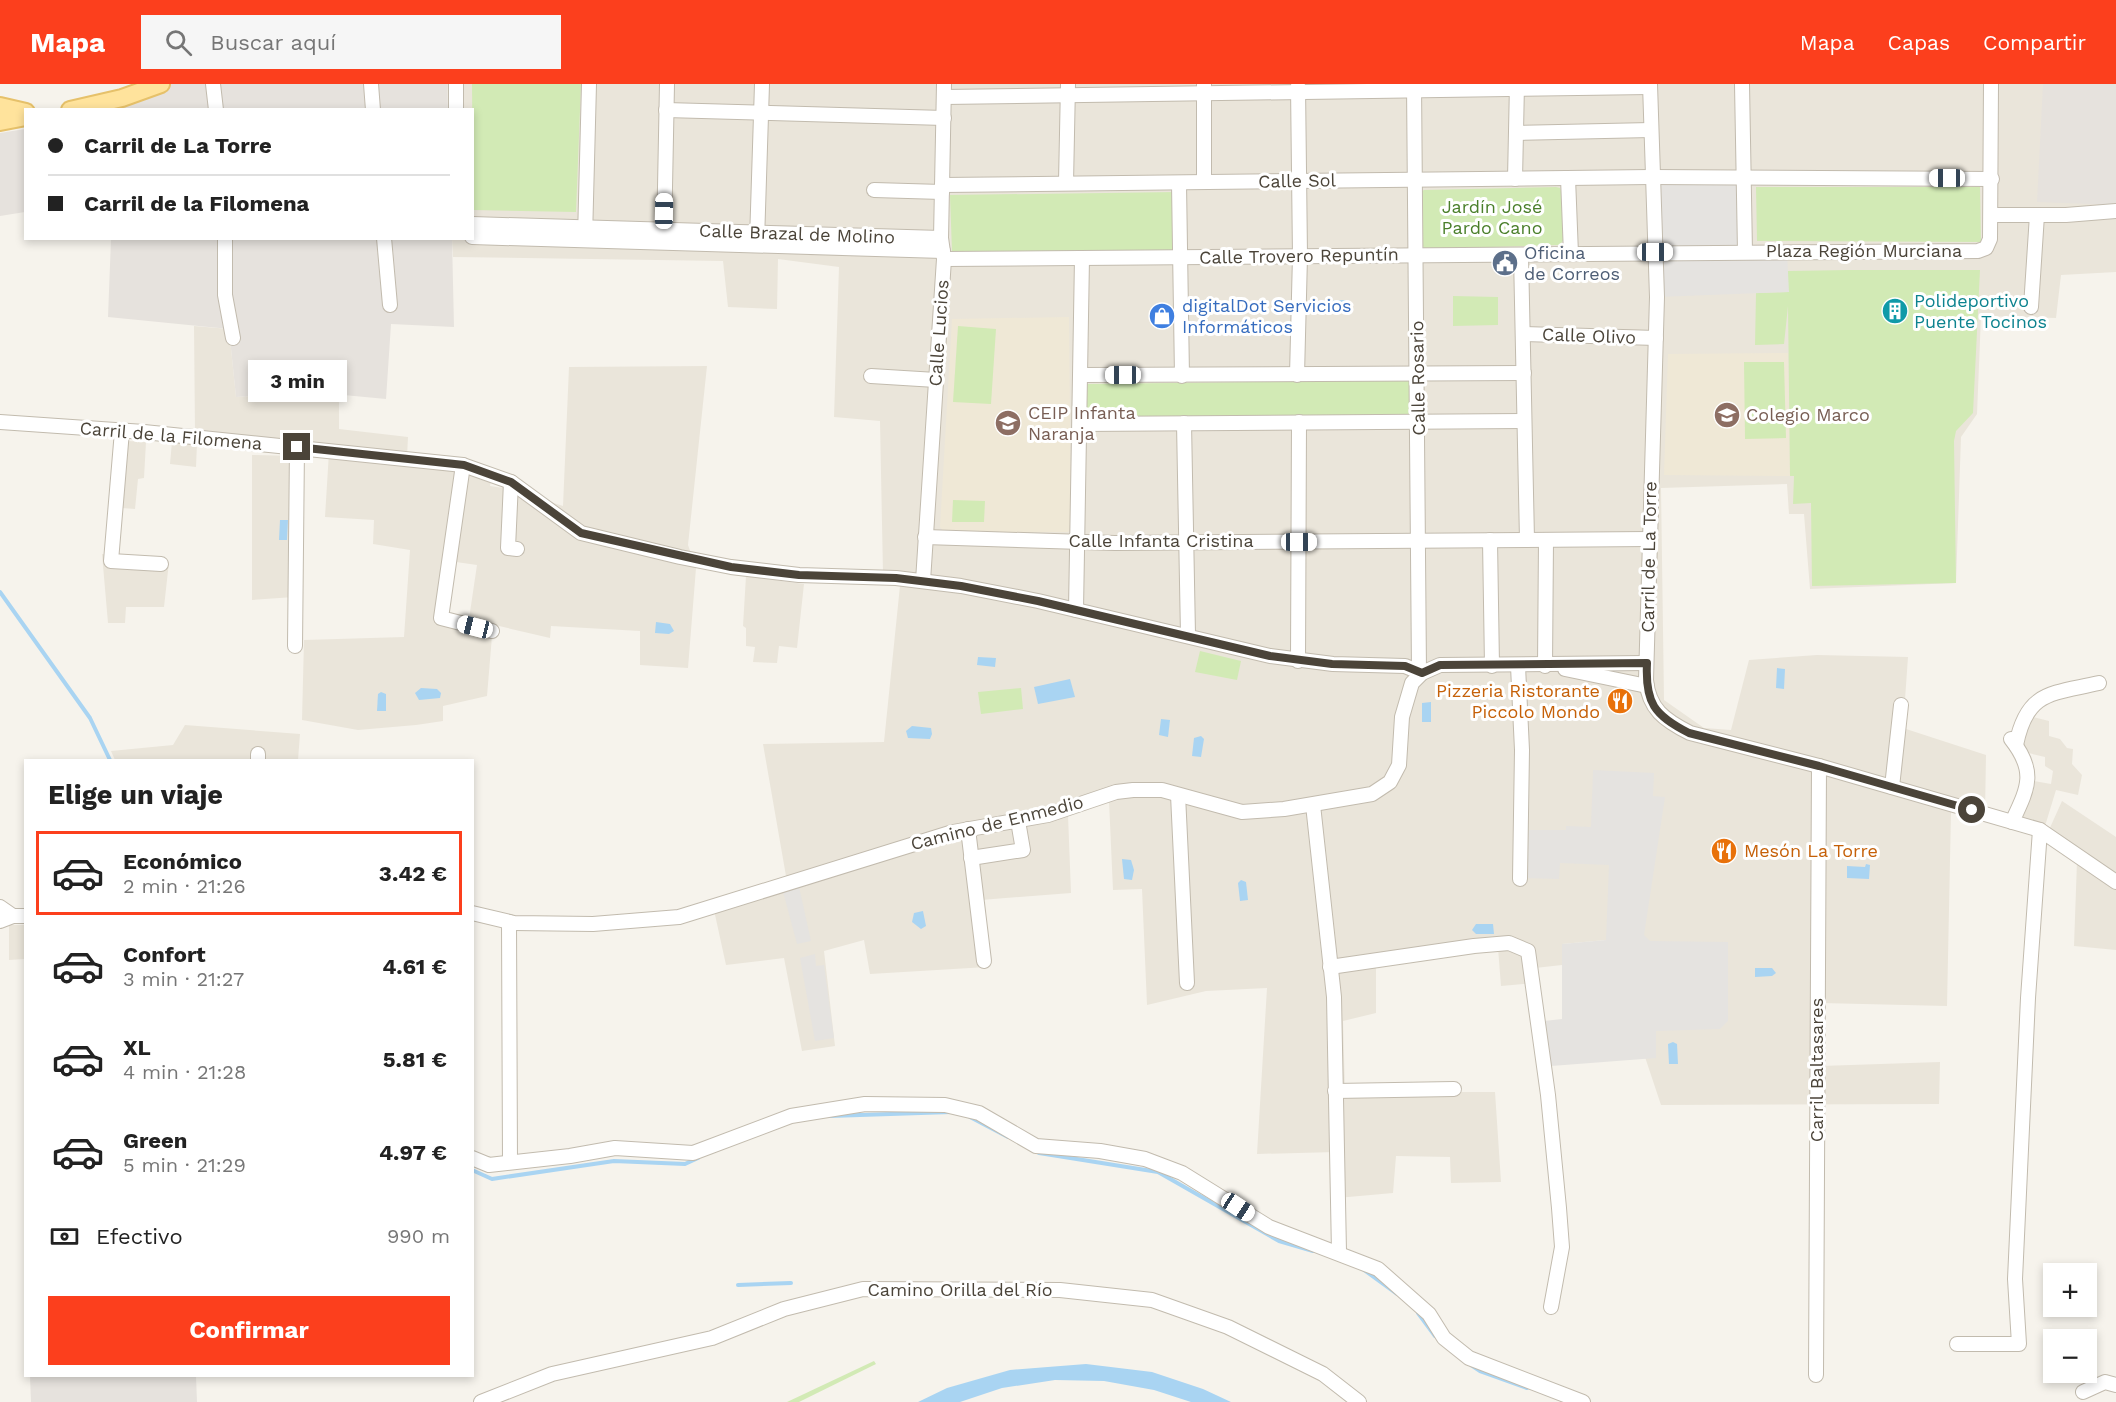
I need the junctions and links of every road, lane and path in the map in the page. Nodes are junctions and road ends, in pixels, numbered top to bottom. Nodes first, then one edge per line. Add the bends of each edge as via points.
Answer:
1 (161, 84) edge
2 (213, 84) edge
3 (371, 84) edge
4 (456, 84) edge
5 (588, 84) edge
6 (667, 84) edge
7 (762, 84) edge
8 (1742, 84) edge
9 (1991, 84) edge
10 (1650, 86) edge
11 (1414, 87) edge
12 (1517, 87) edge
13 (1204, 88) edge
14 (1299, 88) edge
15 (1068, 89) edge
16 (944, 90) edge
17 (0, 106) edge
18 (79, 108) edge
19 (216, 108) edge
20 (373, 108) edge
21 (456, 108) edge
22 (666, 110) junction
23 (24, 112) edge
24 (759, 113) junction
25 (24, 117) edge
26 (944, 118) junction
27 (0, 122) edge
28 (1651, 130) junction
29 (1516, 133) junction
30 (1568, 177) junction
31 (1651, 177) junction
32 (1744, 178) junction
33 (1992, 178) junction
34 (1414, 179) junction
35 (1515, 179) junction
36 (1204, 182) junction
37 (1300, 182) junction
38 (1066, 183) junction
39 (1179, 184) junction
40 (942, 189) junction
41 (874, 190) dead end
42 (2116, 211) edge
43 (1991, 215) junction
44 (2037, 215) junction
45 (474, 224) edge
46 (585, 235) junction
47 (474, 237) edge
48 (664, 237) junction
49 (225, 240) edge
50 (384, 240) edge
51 (757, 240) junction
52 (943, 249) junction
53 (1655, 252) junction
54 (1745, 252) junction
55 (1571, 254) junction
56 (1416, 255) junction
57 (1521, 255) junction
58 (1300, 256) junction
59 (1180, 257) junction
60 (1082, 258) junction
61 (390, 305) dead end
62 (2031, 307) dead end
63 (1523, 334) junction
64 (233, 338) dead end
65 (1656, 338) junction
66 (1524, 373) junction
67 (1418, 374) junction
68 (1081, 375) junction
69 (1296, 375) junction
70 (871, 376) dead end
71 (1182, 376) junction
72 (936, 380) junction
73 (1418, 421) junction
74 (1524, 421) junction
75 (0, 422) edge
76 (1299, 422) junction
77 (1184, 423) junction
78 (1081, 424) junction
79 (122, 431) junction
80 (297, 447) junction
81 (464, 465) junction
82 (511, 482) junction
83 (925, 537) junction
84 (1649, 539) junction
85 (1490, 540) junction
86 (1527, 540) junction
87 (1546, 540) junction
88 (1079, 541) junction
89 (1420, 541) junction
90 (1299, 542) junction
91 (1186, 543) junction
92 (517, 549) dead end
93 (161, 564) dead end
94 (923, 581) junction
95 (1076, 610) junction
96 (492, 631) dead end
97 (1188, 635) junction
98 (295, 646) dead end
99 (1298, 661) junction
100 (1647, 663) junction
101 (1492, 666) junction
102 (1518, 666) junction
103 (1545, 666) junction
104 (1421, 672) junction
105 (2099, 683) dead end
106 (1647, 686) junction
107 (1901, 705) dead end
108 (1819, 766) junction
109 (1892, 787) junction
110 (1178, 795) junction
111 (1313, 805) junction
112 (1018, 821) junction
113 (2012, 822) junction
114 (968, 829) junction
115 (2040, 830) junction
116 (971, 858) junction
117 (1520, 879) dead end
118 (2116, 882) edge
119 (0, 907) edge
120 (474, 913) edge
121 (13, 918) edge
122 (509, 922) junction
123 (984, 962) dead end
124 (1330, 967) junction
125 (1187, 983) dead end
126 (1454, 1089) dead end
127 (1335, 1091) junction
128 (474, 1159) edge
129 (510, 1162) junction
130 (1339, 1252) junction
131 (1551, 1307) dead end
132 (1957, 1344) dead end
133 (1816, 1375) dead end
134 (2116, 1385) edge
135 (2083, 1392) dead end
136 (481, 1402) edge
137 (1359, 1402) edge
138 (1583, 1402) edge

1 - 18 main road
2 - 19 street
3 - 20 street
4 - 21 street
5 - 46 street
6 - 22 street
7 - 24 street
8 - 32 street
9 - 33 street, Plaza Región Murciana
10 - 12 street
10 - 28 street, Carril de La Torre
11 - 12 street
11 - 14 street
11 - 34 street, Calle Rosario
12 - 29 street
13 - 14 street
13 - 15 street
13 - 36 street
14 - 37 street
15 - 16 street
15 - 38 street
16 - 26 street, Calle Lucios
17 - 23 main road
22 - 24 street
22 - 48 street
24 - 26 street
24 - 51 street
25 - 27 main road
26 - 40 street, Calle Lucios
28 - 29 street
28 - 31 street, Carril de La Torre
29 - 35 street
30 - 31 street, Calle Sol
30 - 35 street, Calle Sol
30 - 55 street
31 - 32 street
31 - 53 street, Carril de La Torre
32 - 33 street
32 - 54 street
33 - 43 street, Plaza Región Murciana
34 - 35 street, Calle Sol
34 - 37 street, Calle Sol
34 - 56 street, Calle Rosario
36 - 37 street, Calle Sol
36 - 39 street, Calle Sol
37 - 58 street
38 - 39 street, Calle Sol
38 - 40 street, Calle Sol
39 - 59 street
40 - 41 street, Calle Sol
40 - 52 street, Calle Lucios
42 - 44 street
43 - 44 street
43 - 54 street, Plaza Región Murciana via 1989,244 1978,251
44 - 62 street
45 - 46 street
46 - 47 street
46 - 48 street, Calle Trovero Repuntín
48 - 51 street, Calle Trovero Repuntín
49 - 64 street via 225,295
50 - 61 street
51 - 52 street, Calle Trovero Repuntín
52 - 60 street, Calle Trovero Repuntín
52 - 72 street, Calle Lucios
53 - 54 street, Plaza Región Murciana
53 - 55 street, Calle Trovero Repuntín
53 - 65 street, Carril de La Torre
55 - 57 street, Calle Trovero Repuntín
56 - 57 street, Calle Trovero Repuntín
56 - 58 street, Calle Trovero Repuntín
56 - 67 street, Calle Rosario
57 - 63 street, Calle Olivo
58 - 59 street, Calle Trovero Repuntín
58 - 69 street
59 - 60 street, Calle Trovero Repuntín
59 - 71 street
60 - 68 street
63 - 65 street, Calle Olivo
63 - 66 street, Calle Olivo
65 - 84 street, Carril de La Torre
66 - 67 street
66 - 74 street, Calle Olivo
67 - 69 street
67 - 73 street, Calle Rosario
68 - 71 street
68 - 78 street
69 - 71 street
70 - 72 street
72 - 83 street, Calle Lucios
73 - 74 street
73 - 76 street
73 - 89 street, Calle Rosario
74 - 86 street, Calle Olivo
75 - 79 street, Carril de la Filomena
76 - 77 street
76 - 90 street
77 - 78 street
77 - 91 street
78 - 88 street
79 - 80 street, Carril de la Filomena
79 - 93 street via 111,561
80 - 81 street, Carril de la Filomena
80 - 98 street
81 - 82 street, Carril de la Filomena
81 - 96 street via 441,618
82 - 92 street via 508,548
82 - 94 street, Carril de la Filomena via 581,533 731,567 799,575
83 - 88 street, Calle Infanta Cristina
83 - 94 street, Calle Lucios
84 - 87 street, Calle Infanta Cristina
84 - 100 street, Carril de La Torre
85 - 86 street, Calle Infanta Cristina
85 - 89 street, Calle Infanta Cristina
85 - 101 street
86 - 87 street, Calle Infanta Cristina
87 - 103 street
88 - 91 street, Calle Infanta Cristina
88 - 95 street
89 - 90 street, Calle Infanta Cristina
89 - 104 street, Calle Rosario
90 - 91 street, Calle Infanta Cristina
90 - 99 street
91 - 97 street
94 - 95 street, Carril de la Filomena
95 - 97 street, Carril de la Filomena
97 - 99 street, Carril de la Filomena
99 - 104 street, Carril de la Filomena via 1405,666
100 - 103 street
100 - 106 street, Carril de La Torre
101 - 102 street
101 - 104 street via 1440,665
102 - 103 street
102 - 117 street via 1522,750
103 - 106 street
104 - 111 street, Camino de Enmedio via 1405,700 1399,765 1390,782 1372,794
105 - 113 street via 2042,696 2025,715 2012,741 2029,777
106 - 108 street, Carril de La Torre via 1655,710 1689,733
107 - 109 street
108 - 109 street, Carril de La Torre
108 - 133 street, Carril Baltasares
109 - 113 street, Carril de La Torre
110 - 111 street, Camino de Enmedio via 1242,812
110 - 112 street, Camino de Enmedio via 1149,788 1116,792
110 - 125 street
111 - 124 street
112 - 114 street, Camino de Enmedio
112 - 116 street via 1023,850
113 - 115 street, Carril de La Torre
114 - 116 street
114 - 122 street, Camino de Enmedio via 852,861 679,917 593,924
115 - 118 street, Carril de La Torre
115 - 132 street via 2015,1279 2019,1344
116 - 123 street
119 - 121 street
120 - 122 street, Camino de Enmedio
122 - 129 street
124 - 127 street
124 - 131 street via 1474,945 1509,944 1528,951 1548,1095 1562,1247
126 - 127 street
127 - 130 street
128 - 129 street via 489,1165
129 - 130 street via 615,1148 693,1153 791,1116 865,1104 945,1105 979,1113 1036,1146 1145,1159 1182,1173 1269,1227
130 - 138 street via 1378,1269 1403,1289 1429,1314 1444,1338 1469,1358
134 - 135 street via 2105,1382
136 - 137 street, Camino Orilla del Río via 552,1374 711,1338 784,1310 863,1289 1060,1290 1152,1300 1228,1327 1323,1374

